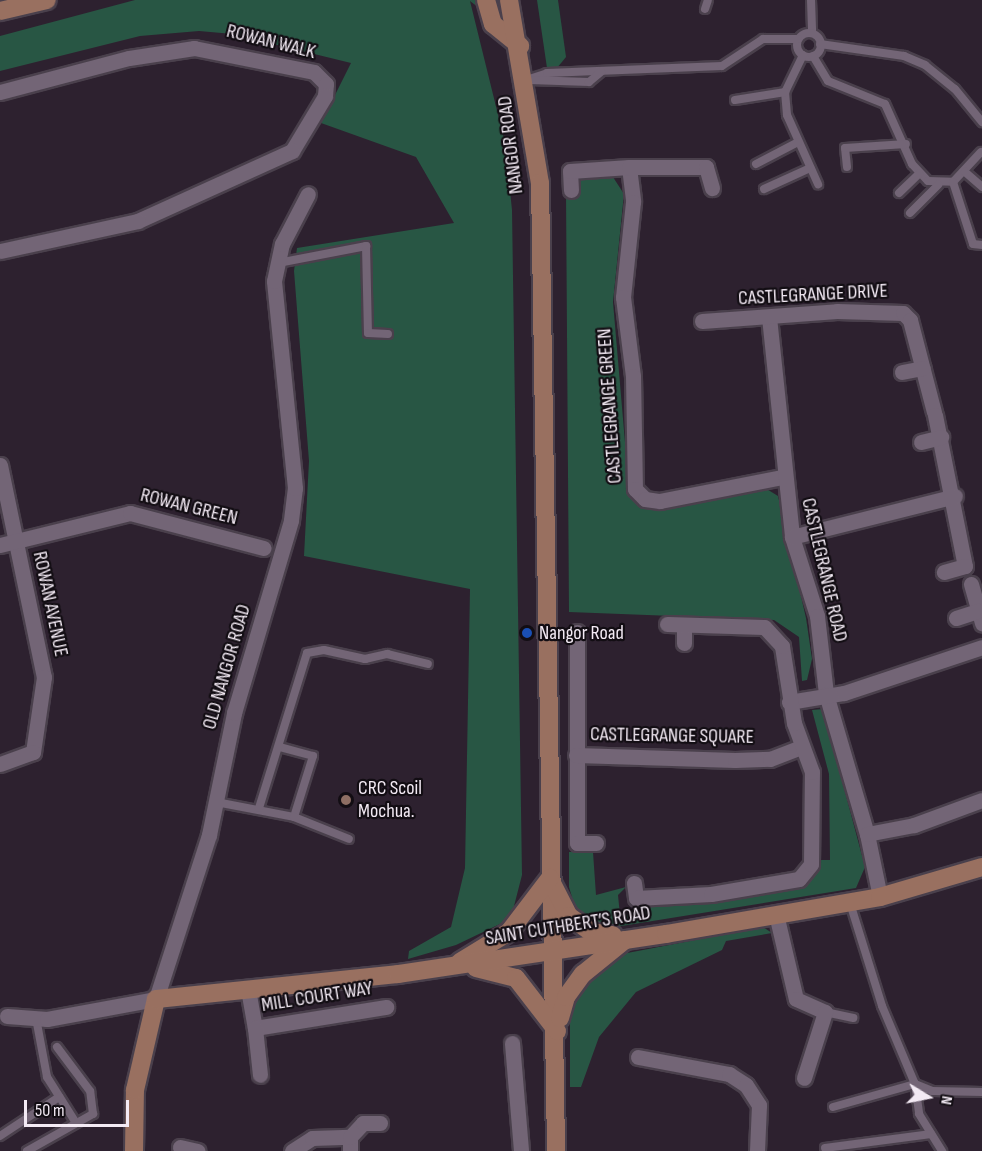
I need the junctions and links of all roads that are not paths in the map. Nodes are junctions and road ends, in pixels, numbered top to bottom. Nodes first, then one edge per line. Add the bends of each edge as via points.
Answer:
1 (47, 0) edge
2 (486, 0) edge
3 (508, 0) edge
4 (708, 0) edge
5 (811, 0) edge
6 (705, 9) dead end
7 (0, 11) edge
8 (812, 33) junction
9 (798, 39) junction
10 (820, 44) junction
11 (520, 46) junction
12 (803, 55) junction
13 (813, 56) junction
14 (526, 80) junction
15 (0, 92) edge
16 (785, 92) junction
17 (735, 100) dead end
18 (982, 122) edge
19 (798, 142) junction
20 (906, 144) junction
21 (981, 152) edge
22 (756, 164) dead end
23 (629, 167) junction
24 (847, 167) dead end
25 (810, 168) junction
26 (965, 172) junction
27 (919, 174) junction
28 (953, 182) junction
29 (818, 184) dead end
30 (939, 185) junction
31 (982, 187) edge
32 (712, 188) dead end
33 (764, 189) dead end
34 (571, 190) dead end
35 (899, 193) dead end
36 (308, 194) dead end
37 (910, 213) dead end
38 (982, 245) edge
39 (0, 251) edge
40 (277, 263) junction
41 (769, 317) junction
42 (702, 321) dead end
43 (388, 334) dead end
44 (923, 368) junction
45 (902, 372) dead end
46 (941, 437) junction
47 (921, 442) dead end
48 (0, 465) edge
49 (782, 477) junction
50 (955, 496) junction
51 (792, 537) junction
52 (16, 541) junction
53 (0, 545) edge
54 (263, 548) dead end
55 (944, 572) dead end
56 (971, 585) dead end
57 (980, 617) edge
58 (956, 618) dead end
59 (667, 624) dead end
60 (684, 625) junction
61 (593, 633) dead end
62 (684, 643) dead end
63 (982, 647) edge
64 (428, 664) dead end
65 (826, 694) junction
66 (789, 702) junction
67 (279, 747) junction
68 (802, 747) junction
69 (576, 755) junction
70 (0, 764) edge
71 (982, 801) edge
72 (216, 802) junction
73 (259, 808) junction
74 (294, 817) junction
75 (867, 834) junction
76 (350, 838) dead end
77 (596, 843) dead end
78 (982, 867) edge
79 (550, 878) junction
80 (634, 882) dead end
81 (880, 897) junction
82 (850, 903) junction
83 (776, 914) junction
84 (629, 938) junction
85 (553, 950) junction
86 (454, 966) junction
87 (248, 989) junction
88 (156, 999) junction
89 (386, 1007) dead end
90 (825, 1012) junction
91 (7, 1016) dead end
92 (36, 1018) junction
93 (854, 1018) dead end
94 (255, 1028) junction
95 (557, 1031) junction
96 (512, 1043) dead end
97 (57, 1047) dead end
98 (638, 1057) dead end
99 (260, 1075) dead end
100 (804, 1078) dead end
101 (915, 1084) junction
102 (981, 1095) edge
103 (59, 1097) junction
104 (833, 1107) dead end
105 (76, 1122) junction
106 (380, 1123) dead end
107 (931, 1134) junction
108 (0, 1136) edge
109 (350, 1144) edge
110 (180, 1147) dead end
111 (825, 1148) dead end
112 (27, 1151) edge
113 (134, 1151) edge
114 (198, 1151) edge
115 (292, 1151) edge
116 (521, 1151) edge
117 (556, 1151) edge
118 (758, 1151) edge
119 (942, 1151) edge

1 - 7 main road
2 - 11 main road via 493,24
3 - 11 main road, NANGOR ROAD
4 - 6 lane
5 - 8 lane
8 - 9 lane
8 - 10 lane
9 - 12 lane
9 - 14 lane via 763,39 722,66 601,72 589,82
10 - 13 lane
10 - 18 lane via 904,56 925,65 955,89
11 - 14 main road, NANGOR ROAD
12 - 13 lane
12 - 16 lane
13 - 20 lane via 828,81 885,104
14 - 79 main road, NANGOR ROAD via 540,183
15 - 39 street, ROWAN WALK via 129,58 194,48 314,72 326,84 325,96 292,151 138,221
16 - 17 lane
16 - 19 lane
19 - 22 lane
19 - 25 lane
20 - 24 lane via 845,148
20 - 27 lane
21 - 26 lane
23 - 32 street via 706,166
23 - 34 street via 570,171
23 - 49 street, CASTLEGRANGE GREEN via 633,202 623,297 633,376 635,489 645,499 660,501
25 - 29 lane
25 - 33 lane
26 - 28 lane
26 - 31 lane
27 - 30 lane
27 - 35 lane
28 - 30 lane
28 - 38 lane via 973,244
30 - 37 lane
36 - 40 street, OLD NANGOR ROAD
40 - 43 lane via 366,246 368,333
40 - 72 street, OLD NANGOR ROAD via 275,303 295,488 291,520 234,713
41 - 42 street, CASTLEGRANGE DRIVE
41 - 44 street, CASTLEGRANGE DRIVE via 903,313
41 - 49 street, CASTLEGRANGE ROAD
44 - 45 street
44 - 46 street, CASTLEGRANGE DRIVE
46 - 47 street
46 - 50 street, CASTLEGRANGE DRIVE
48 - 52 street, ROWAN AVENUE
49 - 51 street, CASTLEGRANGE ROAD
50 - 51 street
50 - 55 street, CASTLEGRANGE DRIVE via 965,566
51 - 65 street, CASTLEGRANGE ROAD via 817,616
52 - 53 street, ROWAN GREEN
52 - 54 street, ROWAN GREEN via 130,513
52 - 70 street, ROWAN AVENUE via 44,677 33,752
56 - 57 street
57 - 58 street
59 - 60 street
60 - 62 street
60 - 66 street via 764,627 782,646
61 - 69 street, CASTLEGRANGE SQUARE via 573,632
63 - 65 street via 844,693
64 - 67 lane via 387,654 365,659 324,650 307,653
65 - 66 street
65 - 75 street, CASTLEGRANGE ROAD
66 - 68 street
67 - 73 lane
67 - 74 lane via 313,756
68 - 69 street, CASTLEGRANGE SQUARE via 770,759
68 - 80 street via 812,772 811,864 804,876 711,894 636,898
69 - 77 street, CASTLEGRANGE SQUARE via 577,843
71 - 75 street via 914,825
72 - 73 lane
72 - 88 street, OLD NANGOR ROAD
73 - 74 lane
74 - 76 lane
75 - 81 street, CASTLEGRANGE ROAD
78 - 81 main road, SAINT CUTHBERT’S ROAD
79 - 84 main road via 569,916 591,932
79 - 85 main road, NANGOR ROAD
79 - 86 main road via 510,932
81 - 82 main road, SAINT CUTHBERT’S ROAD
82 - 83 main road, SAINT CUTHBERT’S ROAD
82 - 101 lane via 882,1006
83 - 84 main road, SAINT CUTHBERT’S ROAD
83 - 90 street via 796,999
84 - 85 main road, SAINT CUTHBERT’S ROAD
84 - 95 main road via 583,974 566,997
85 - 86 main road, SAINT CUTHBERT’S ROAD
85 - 95 main road, NANGOR ROAD
86 - 87 main road, SAINT CUTHBERT’S ROAD
86 - 95 main road via 498,970 516,978
87 - 88 main road, SAINT CUTHBERT’S ROAD
87 - 94 street, MILL COURT WAY
88 - 92 street
88 - 113 main road, OLD NANGOR ROAD via 135,1090
89 - 94 street, MILL COURT WAY
90 - 93 lane
90 - 100 street
91 - 92 street
92 - 103 lane via 38,1051
94 - 99 street, MILL COURT WAY
95 - 117 main road, NANGOR ROAD
96 - 116 street
97 - 105 lane via 95,1105 93,1114
98 - 118 street via 729,1074 746,1085 759,1105
101 - 102 lane
101 - 104 lane
101 - 107 lane via 920,1114
103 - 105 lane
103 - 108 lane
105 - 112 lane
106 - 109 street via 363,1124
107 - 111 lane
107 - 119 lane
109 - 115 street via 312,1138
110 - 114 street

